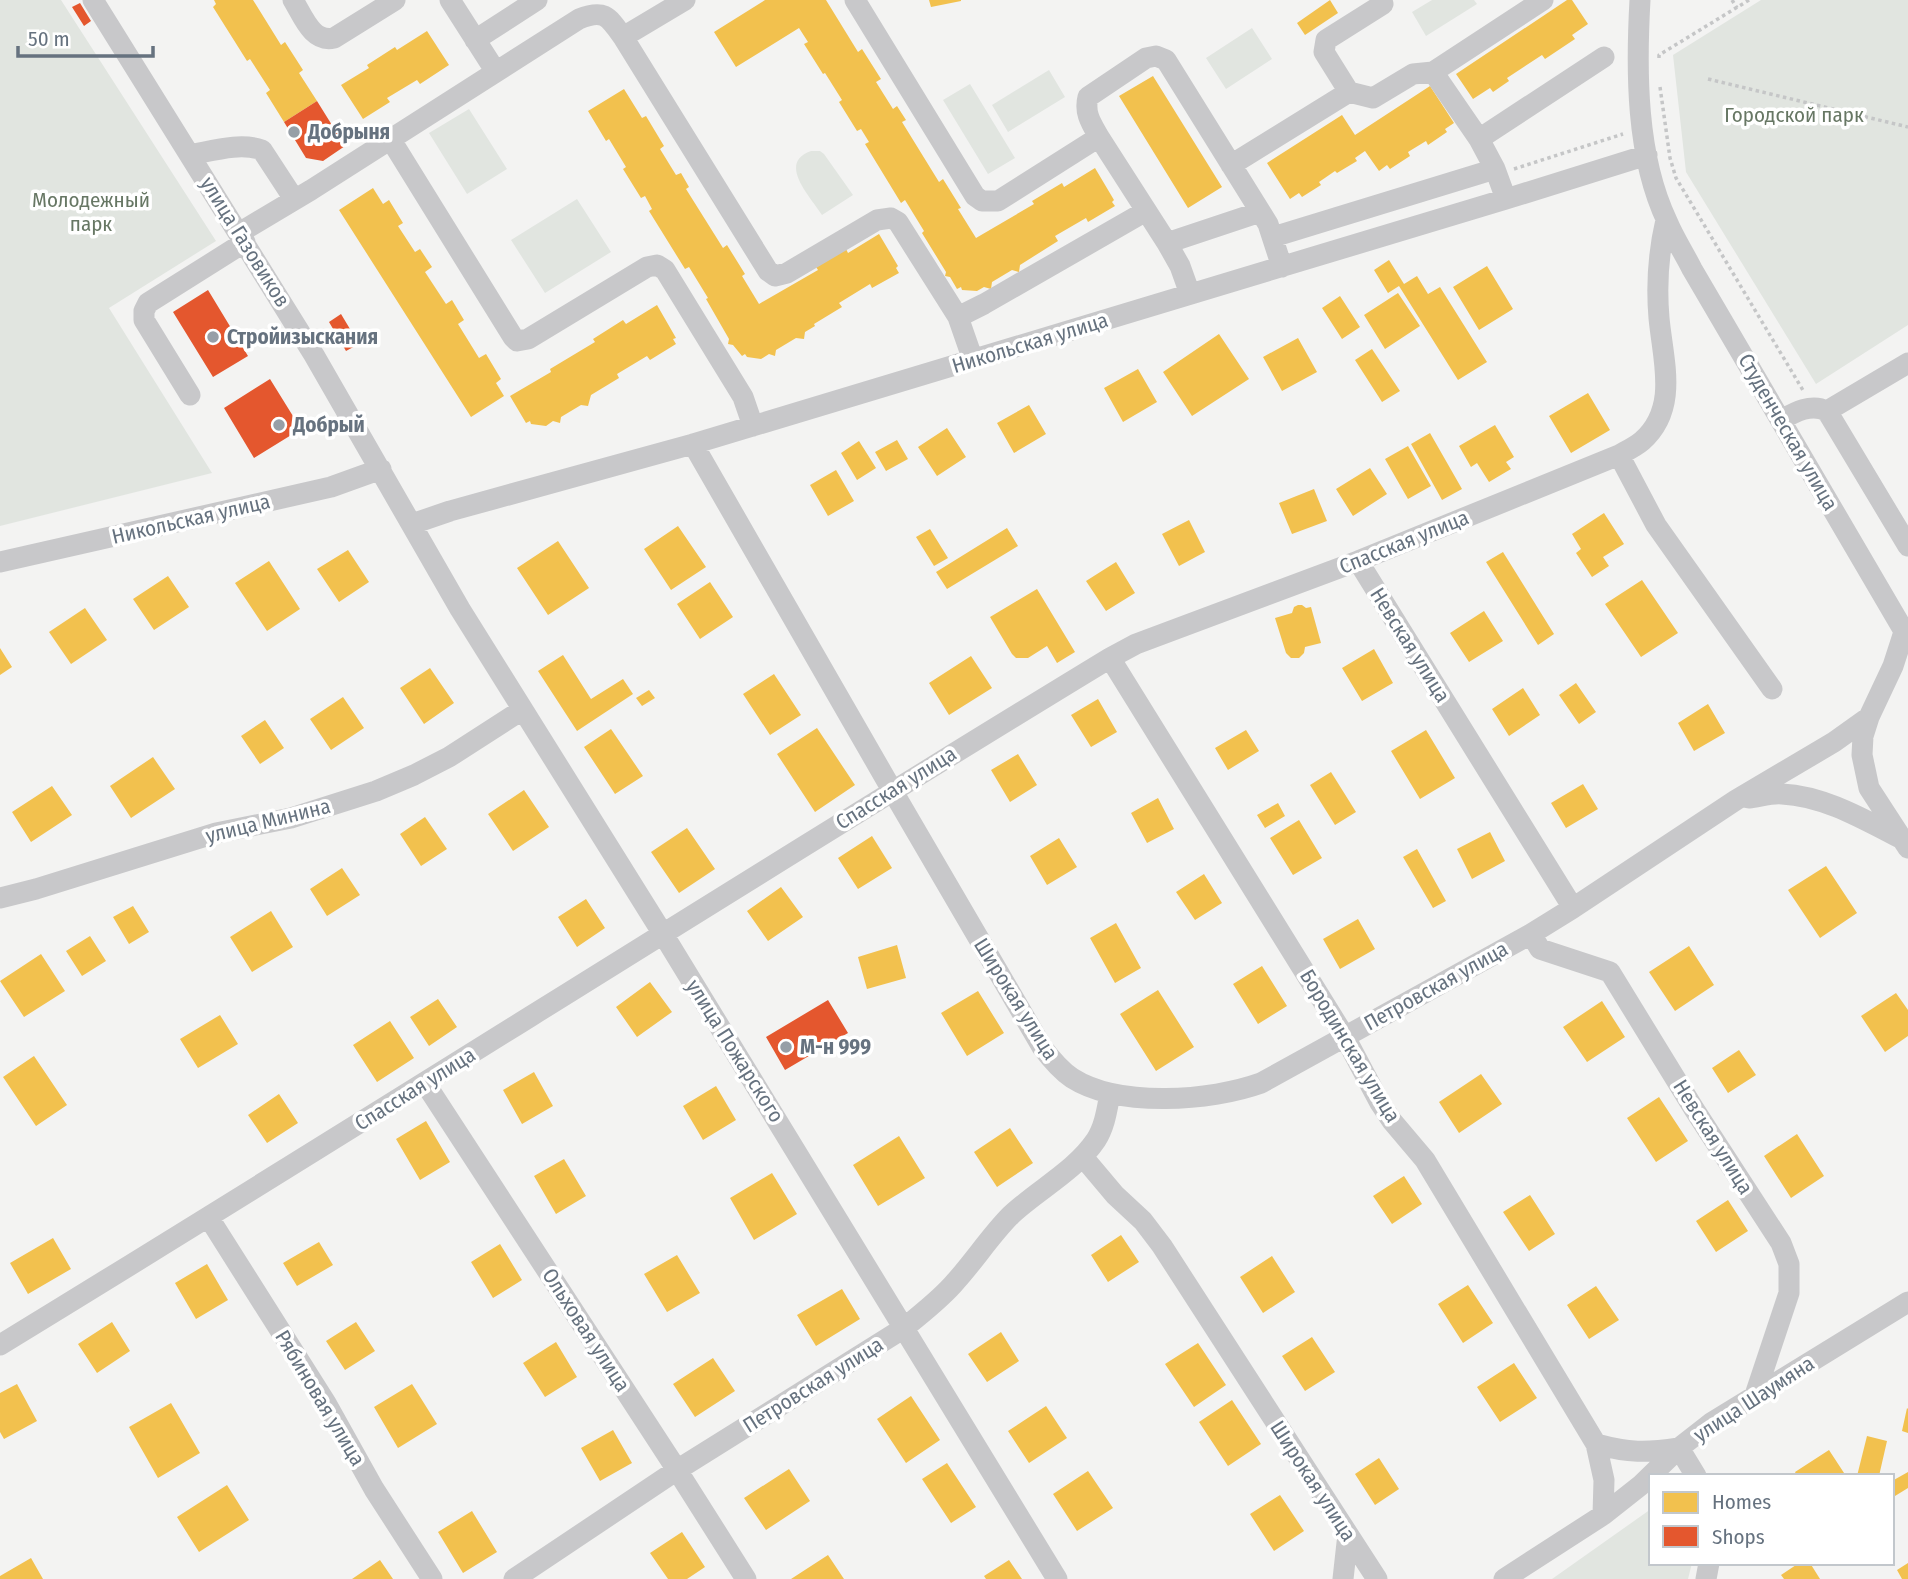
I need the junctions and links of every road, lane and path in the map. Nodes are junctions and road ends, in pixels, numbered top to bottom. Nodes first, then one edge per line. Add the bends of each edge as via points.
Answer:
1 (93, 0) edge
2 (293, 0) edge
3 (395, 0) edge
4 (450, 0) edge
5 (537, 0) edge
6 (685, 0) edge
7 (855, 0) edge
8 (1543, 0) edge
9 (1640, 0) edge
10 (1732, 0) edge
11 (1749, 0) edge
12 (1383, 4) dead end
13 (1737, 8) junction
14 (623, 37) junction
15 (475, 40) junction
16 (1604, 57) dead end
17 (1659, 65) dead end
18 (496, 72) junction
19 (1433, 72) junction
20 (1708, 79) dead end
21 (1659, 83) dead end
22 (1349, 92) junction
23 (1908, 127) edge
24 (1629, 132) dead end
25 (1099, 137) junction
26 (391, 139) junction
27 (1479, 139) junction
28 (190, 155) junction
29 (1647, 155) junction
30 (1231, 165) junction
31 (1496, 172) junction
32 (294, 199) junction
33 (1506, 199) junction
34 (1146, 211) junction
35 (1260, 212) junction
36 (1666, 220) junction
37 (242, 237) junction
38 (1273, 237) junction
39 (1167, 243) junction
40 (1282, 267) junction
41 (1191, 294) junction
42 (958, 317) junction
43 (973, 360) junction
44 (1908, 363) edge
45 (190, 395) dead end
46 (1820, 410) junction
47 (1781, 420) junction
48 (753, 426) junction
49 (693, 444) junction
50 (1619, 455) junction
51 (381, 469) junction
52 (412, 524) junction
53 (1908, 545) edge
54 (1358, 561) junction
55 (0, 562) edge
56 (1906, 635) edge
57 (1110, 657) junction
58 (1772, 689) dead end
59 (522, 710) junction
60 (1869, 717) junction
61 (892, 790) junction
62 (1736, 800) junction
63 (1905, 844) edge
64 (0, 898) edge
65 (1573, 908) junction
66 (663, 934) junction
67 (1531, 934) junction
68 (1345, 1037) junction
69 (425, 1083) junction
70 (1110, 1094) junction
71 (1083, 1157) junction
72 (209, 1218) junction
73 (1908, 1302) edge
74 (904, 1328) junction
75 (0, 1345) edge
76 (1755, 1395) junction
77 (1596, 1444) junction
78 (1679, 1448) junction
79 (677, 1470) junction
80 (1652, 1474) edge
81 (1695, 1474) edge
82 (1649, 1477) edge
83 (1603, 1515) junction
84 (1348, 1534) junction
85 (432, 1579) edge
86 (514, 1579) edge
87 (746, 1579) edge
88 (1057, 1579) edge
89 (1343, 1579) edge
90 (1377, 1579) edge
91 (1504, 1579) edge

1 - 28 street, улица Газовиков
2 - 3 street via 314,33 327,40
4 - 15 street
5 - 15 street
6 - 14 street
7 - 25 street via 982,201 998,201
8 - 19 street
9 - 29 street, Студенческая улица via 1638,69
10 - 13 path
11 - 13 path
12 - 22 street via 1326,40 1324,52
13 - 17 path via 1658,55
14 - 18 street via 605,16 590,15
14 - 42 street via 768,271 775,276 787,273 877,220 891,218 898,222
15 - 18 street
16 - 27 street
18 - 26 street
19 - 22 street via 1413,74 1373,98
19 - 27 street
20 - 23 path
21 - 46 path via 1676,178
22 - 30 street
24 - 31 path
25 - 30 street via 1088,118 1088,97 1156,56 1166,60
25 - 34 street
26 - 32 street
26 - 48 street via 517,341 657,265 665,270 743,397
27 - 31 street
28 - 32 street via 231,148 262,150
28 - 37 street, улица Газовиков
29 - 33 street, Никольская улица
29 - 36 street, Студенческая улица
30 - 35 street
31 - 33 street
31 - 38 street
32 - 37 street
33 - 40 street, Никольская улица
34 - 39 street
34 - 42 street
35 - 38 street
35 - 39 street
36 - 47 street, Студенческая улица
36 - 50 street, Спасская улица via 1657,284 1667,385 1664,406 1655,428
37 - 45 street via 148,303 144,312 144,320
37 - 51 street, улица Газовиков
38 - 40 street
39 - 41 street
40 - 41 street, Никольская улица
41 - 43 street, Никольская улица
42 - 43 street
43 - 48 street, Никольская улица
44 - 46 street
46 - 47 street via 1793,413
46 - 53 street
47 - 56 street, Студенческая улица
48 - 49 street, Никольская улица
49 - 52 street, Никольская улица
49 - 61 street, Широкая улица
50 - 54 street, Спасская улица
50 - 58 street via 1656,525
51 - 52 street, улица Газовиков
51 - 55 street, Никольская улица via 331,487
52 - 59 street, улица Пожарского
54 - 57 street, Спасская улица
54 - 65 street, Невская улица
56 - 60 street, Студенческая улица
57 - 61 street, Спасская улица
57 - 68 street, Бородинская улица
59 - 64 street, улица Минина via 449,757 376,791
59 - 66 street, улица Пожарского
60 - 62 street, Петровская улица
60 - 63 street, Студенческая улица via 1863,737 1865,774
61 - 66 street, Спасская улица
61 - 70 street, Широкая улица via 1042,1047 1073,1078
62 - 63 street, Петровская улица via 1780,793 1827,803
62 - 65 street, Петровская улица
65 - 67 street, Петровская улица
66 - 69 street, Спасская улица
66 - 74 street, улица Пожарского
67 - 68 street, Петровская улица
67 - 76 street, Невская улица via 1540,949 1610,972 1780,1243 1789,1264 1790,1293
68 - 70 street, Петровская улица via 1242,1090 1195,1098
68 - 77 street, Бородинская улица via 1380,1103 1425,1160
69 - 72 street, Спасская улица
69 - 79 street, Ольховая улица
70 - 71 street via 1098,1138
71 - 74 street, Петровская улица via 1031,1196 957,1281
71 - 84 street, Широкая улица via 1162,1245
72 - 75 street, Спасская улица
72 - 85 street, Рябиновая улица
73 - 76 street, улица Шаумяна
74 - 79 street, Петровская улица
74 - 88 street, улица Пожарского
76 - 78 street, улица Шаумяна
77 - 78 street via 1633,1452
77 - 83 street, Бородинская улица via 1604,1480
78 - 80 street, улица Шаумяна
78 - 81 street
79 - 86 street, Петровская улица
79 - 87 street, Ольховая улица
82 - 83 street, улица Шаумяна
83 - 91 street, улица Шаумяна
84 - 89 street
84 - 90 street, Широкая улица

